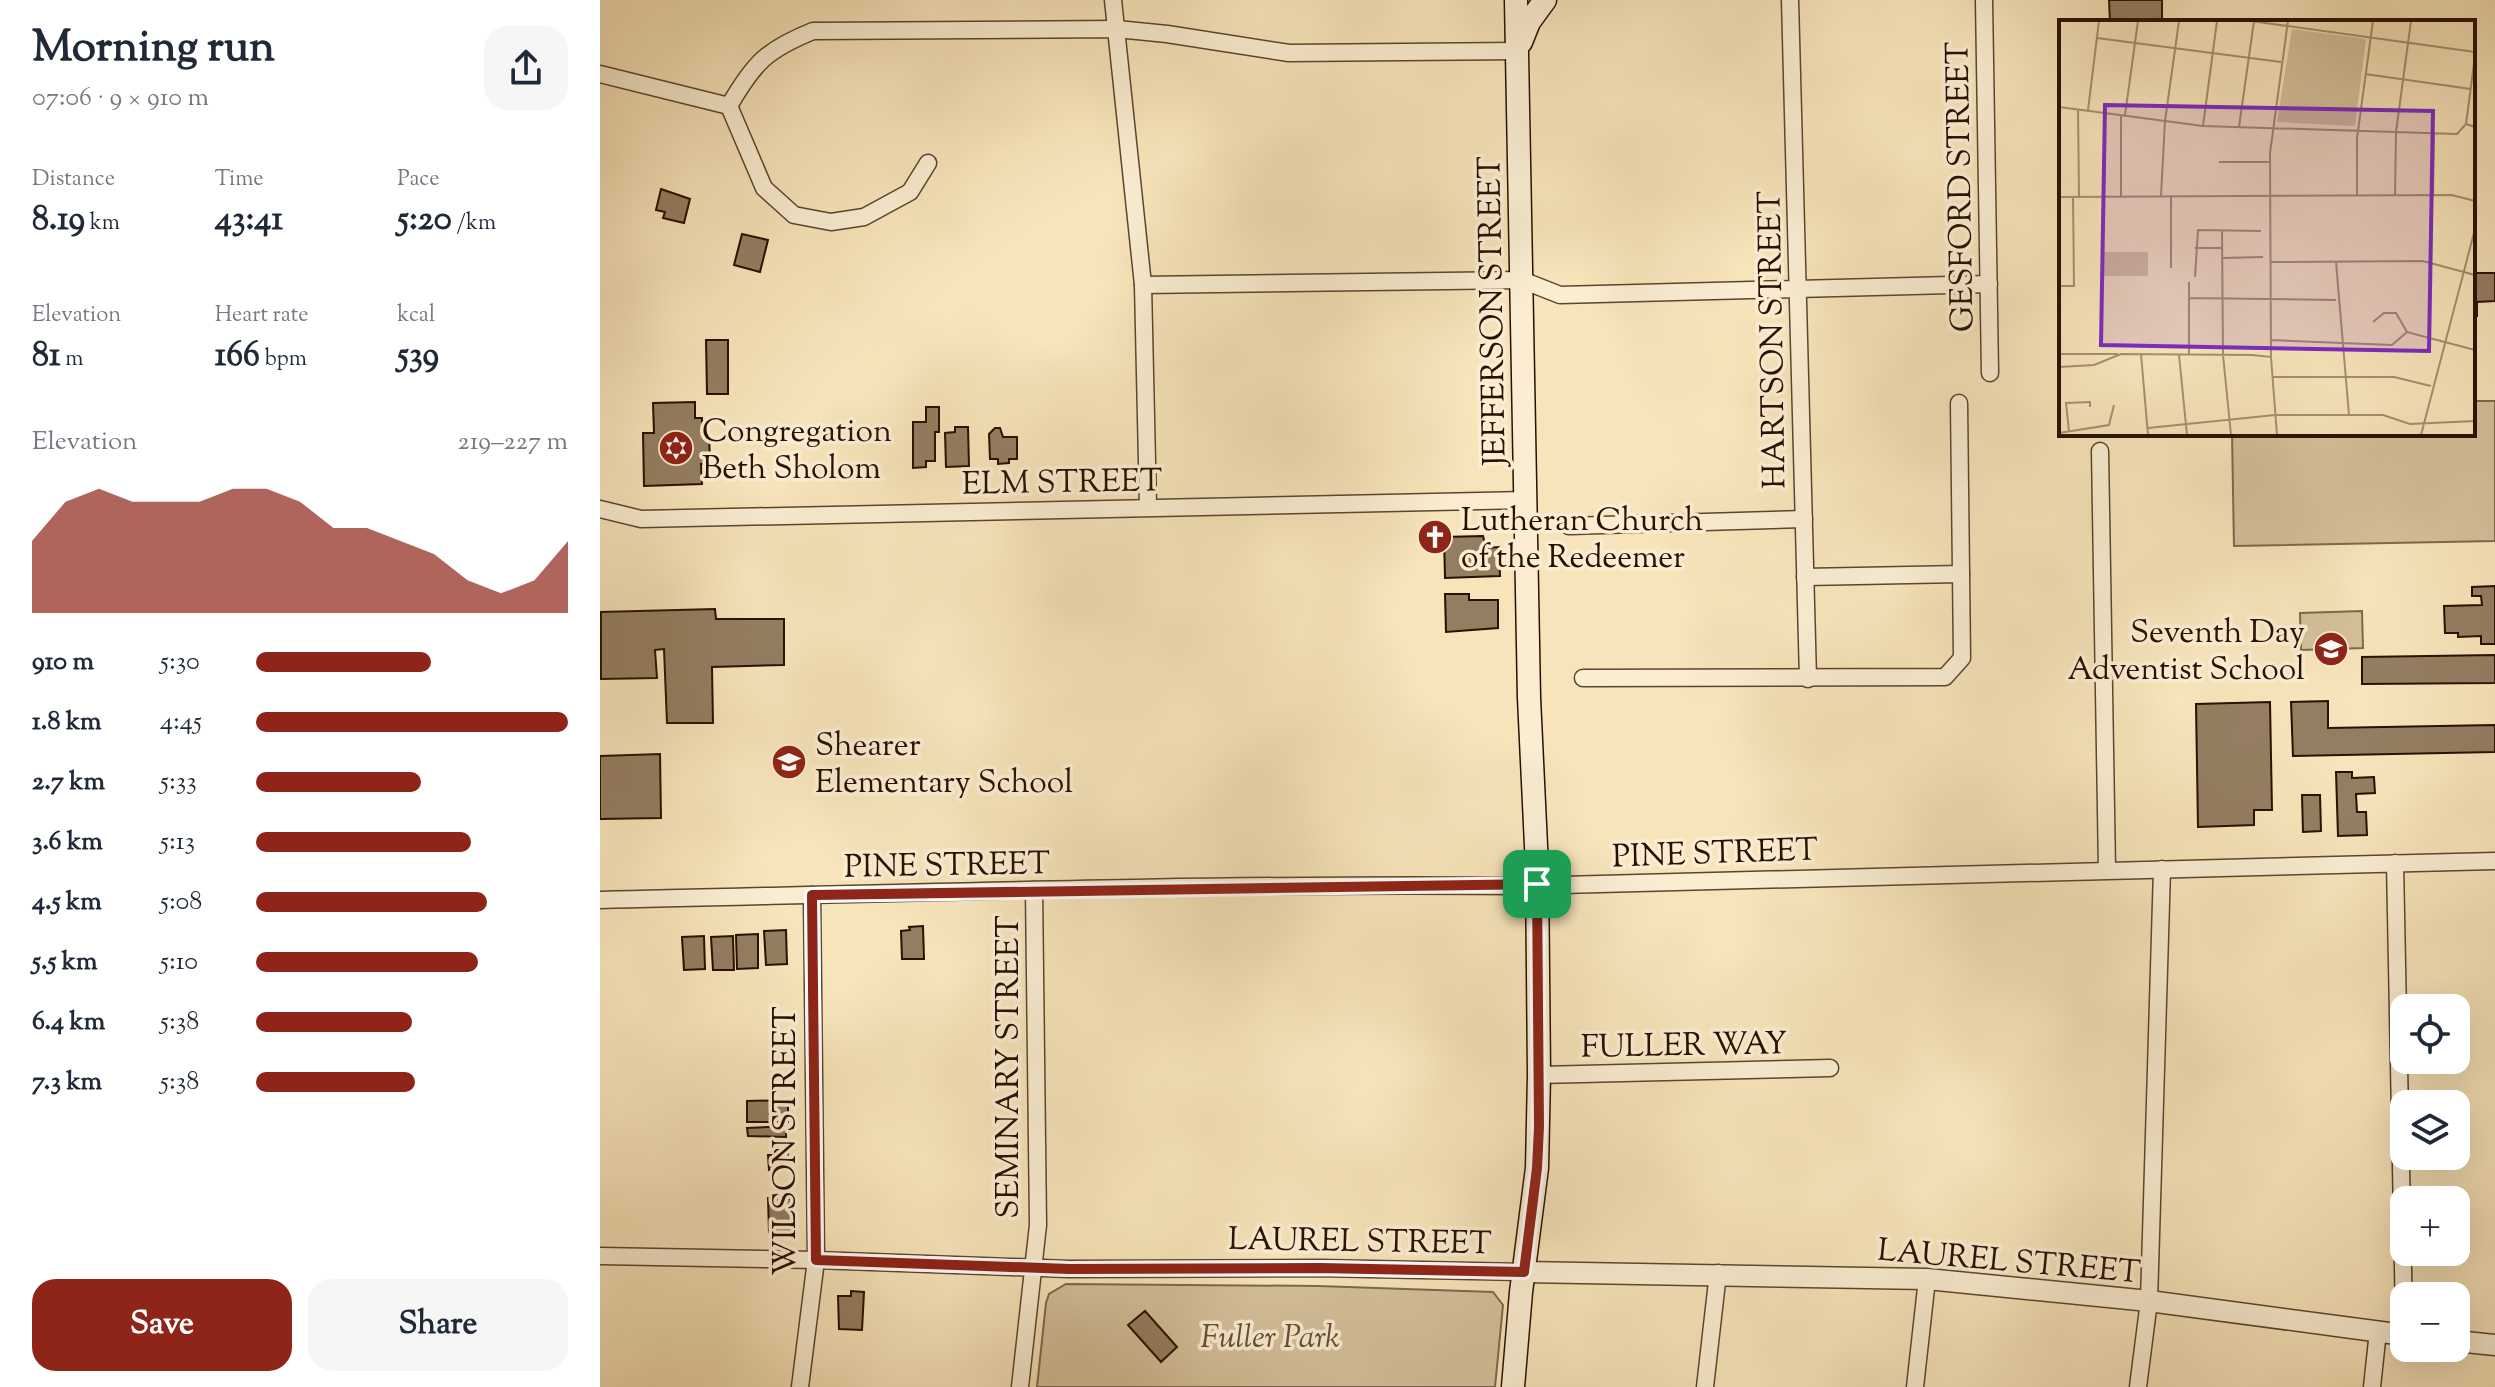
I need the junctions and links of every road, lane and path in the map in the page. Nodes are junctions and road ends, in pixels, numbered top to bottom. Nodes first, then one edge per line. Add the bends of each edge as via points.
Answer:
1 (1113, 0) edge
2 (1516, 0) edge
3 (1545, 0) edge
4 (1790, 0) edge
5 (1984, 0) edge
6 (1117, 29) junction
7 (1518, 51) junction
8 (600, 74) edge
9 (729, 106) junction
10 (928, 163) dead end
11 (1522, 280) junction
12 (1989, 284) junction
13 (1143, 285) junction
14 (1798, 291) junction
15 (1990, 373) dead end
16 (1959, 403) dead end
17 (2100, 451) dead end
18 (1527, 500) junction
19 (1148, 506) junction
20 (600, 509) edge
21 (1804, 519) junction
22 (1569, 526) dead end
23 (1961, 574) junction
24 (1805, 577) junction
25 (1583, 678) dead end
26 (1808, 679) junction
27 (2495, 861) edge
28 (2395, 863) junction
29 (2162, 869) junction
30 (2107, 870) junction
31 (1537, 884) junction
32 (1034, 890) junction
33 (812, 895) junction
34 (600, 900) edge
35 (1830, 1068) dead end
36 (1539, 1075) junction
37 (600, 1256) edge
38 (816, 1260) junction
39 (1033, 1267) junction
40 (1524, 1272) junction
41 (1718, 1273) junction
42 (1927, 1279) junction
43 (2403, 1282) edge
44 (2149, 1301) junction
45 (2378, 1331) junction
46 (2390, 1333) edge
47 (2470, 1342) edge
48 (2495, 1345) edge
49 (800, 1387) edge
50 (1020, 1387) edge
51 (1513, 1387) edge
52 (1705, 1387) edge
53 (1915, 1387) edge
54 (2138, 1387) edge
55 (2372, 1387) edge

1 - 6 street
2 - 7 main road, JEFFERSON STREET
3 - 7 main road via 1523,33
4 - 14 street, HARTSON STREET
5 - 12 street, GESFORD STREET
6 - 7 street via 1289,53
6 - 9 street via 813,31 784,43 751,69
6 - 13 street
7 - 11 main road, JEFFERSON STREET
8 - 9 street
9 - 10 street via 764,188 794,215 831,222 864,217 910,192
11 - 13 street
11 - 14 street via 1560,295
11 - 18 main road, JEFFERSON STREET
12 - 14 street
12 - 15 street, GESFORD STREET
13 - 19 street
14 - 21 street, HARTSON STREET
16 - 23 street
17 - 30 street
18 - 19 street, ELM STREET
18 - 31 main road, JEFFERSON STREET
19 - 20 street, ELM STREET via 641,519
21 - 22 street
21 - 24 street, HARTSON STREET
23 - 24 street
23 - 26 street via 1962,658 1945,677
24 - 26 street, HARTSON STREET
25 - 26 street
27 - 28 street, PINE STREET
28 - 29 street, PINE STREET
28 - 43 street
29 - 30 street, PINE STREET
29 - 44 street
30 - 31 street, PINE STREET
31 - 32 street, PINE STREET
31 - 36 main road, JEFFERSON STREET
32 - 33 street, PINE STREET
32 - 39 street, SEMINARY STREET via 1038,1225
33 - 34 street, PINE STREET
33 - 38 street, WILSON STREET
35 - 36 street, FULLER WAY
36 - 40 main road, JEFFERSON STREET via 1537,1168
37 - 38 street, LAUREL STREET
38 - 39 street, LAUREL STREET
38 - 49 street, WILSON STREET
39 - 40 street, LAUREL STREET
39 - 50 street, SEMINARY STREET
40 - 41 street, LAUREL STREET
40 - 51 main road, JEFFERSON STREET
41 - 42 street, LAUREL STREET
41 - 52 street
42 - 44 street, LAUREL STREET
42 - 53 street
44 - 45 street, LAUREL STREET
44 - 54 street
45 - 46 street, LAUREL STREET
45 - 55 street
47 - 48 street

